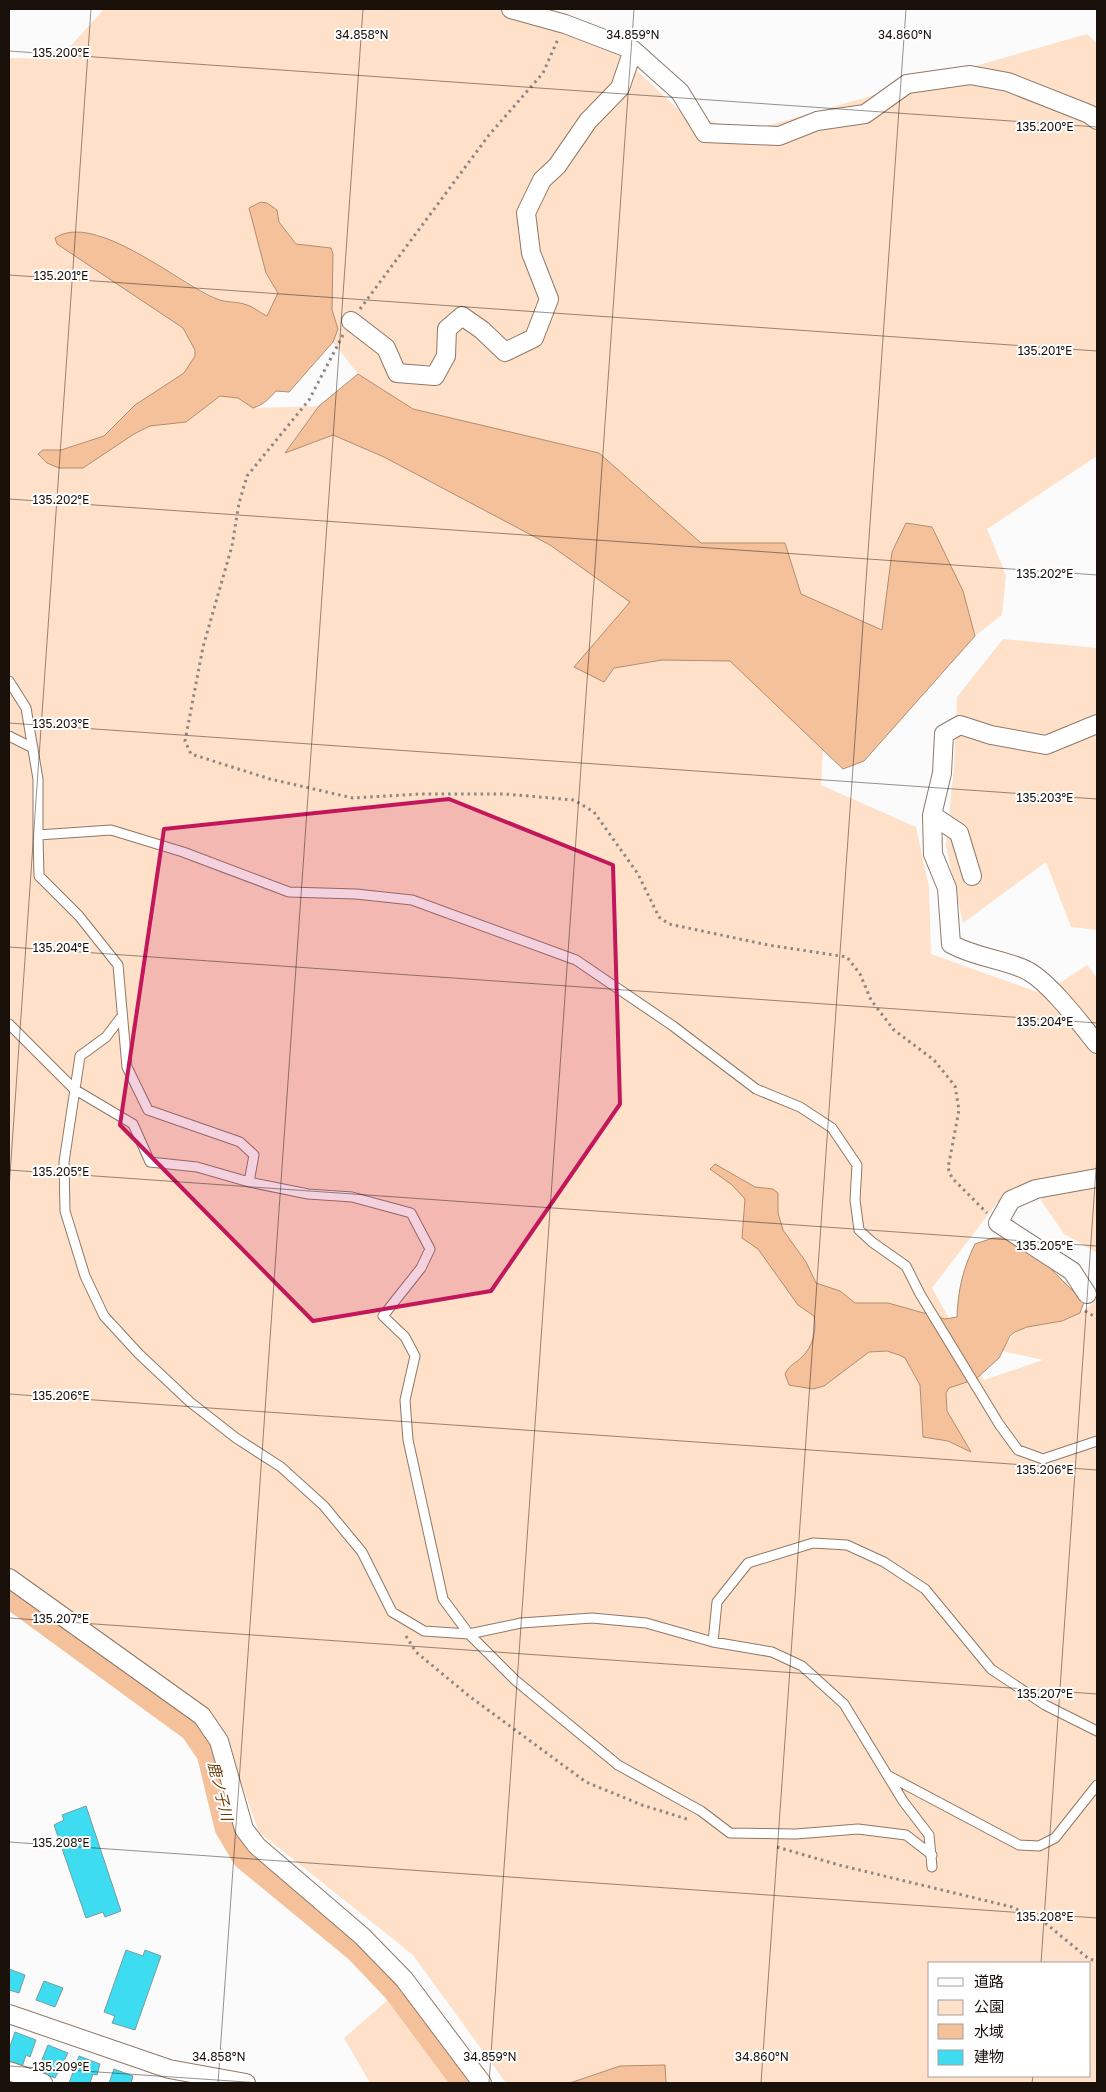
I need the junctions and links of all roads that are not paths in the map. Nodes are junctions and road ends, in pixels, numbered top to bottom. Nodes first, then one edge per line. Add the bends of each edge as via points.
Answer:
1 (512, 9) edge
2 (632, 50) junction
3 (1097, 120) edge
4 (351, 321) road end
5 (9, 681) edge
6 (1097, 724) edge
7 (9, 736) edge
8 (33, 748) junction
9 (932, 815) junction
10 (38, 835) junction
11 (972, 876) dead end
12 (122, 1016) junction
13 (9, 1024) edge
14 (1097, 1044) edge
15 (74, 1089) junction
16 (1097, 1178) edge
17 (249, 1182) junction
18 (1087, 1294) dead end
19 (1097, 1441) edge
20 (9, 1578) edge
21 (468, 1634) junction
22 (714, 1642) junction
23 (1097, 1731) edge
24 (889, 1776) junction
25 (1097, 1785) edge
26 (932, 1855) junction
27 (932, 1868) dead end
28 (9, 2014) edge
29 (9, 2072) edge
30 (42, 2083) edge
31 (246, 2083) edge
32 (482, 2083) edge

1 - 2 street via 565,24
2 - 3 street via 680,92 705,133 779,136 817,121 864,114 906,84 970,75 1008,82
2 - 4 street via 620,88 588,121 557,166 542,180 526,214 531,254 549,299 534,338 505,352 462,316 447,329 446,356 435,376 397,373 386,348
5 - 8 lane via 26,708
6 - 9 street via 1046,745 991,735 960,725 944,734 942,773
7 - 8 lane
8 - 10 lane via 38,779
9 - 11 street via 959,833
9 - 14 street via 933,854 947,888 952,944 964,951 1029,971 1061,1000
10 - 12 lane via 39,876 79,916 118,965
10 - 19 lane via 111,830 183,852 289,892 412,900 576,960 673,1026 756,1089 800,1107 832,1128 857,1165 855,1200 859,1230 906,1266 994,1416 1018,1450 1043,1459
12 - 15 lane via 106,1037 80,1056
12 - 17 lane via 127,1067 148,1110 240,1142 254,1155
13 - 15 lane
15 - 17 lane via 132,1124 150,1162 197,1167
15 - 21 lane via 64,1162 65,1211 85,1276 104,1316 190,1402 236,1438 281,1467 324,1506 362,1552 392,1612 424,1631
16 - 18 street via 1036,1189 1011,1200 998,1224 1072,1271
17 - 21 lane via 308,1194 352,1197 411,1213 430,1249 421,1268 383,1316 405,1337 415,1356 405,1400 408,1440 443,1599
20 - 32 street via 202,1716 219,1742 244,1829 257,1846 362,1936 404,1979
21 - 22 lane via 521,1623 592,1618 646,1623
21 - 26 lane via 515,1680 618,1765 700,1811 730,1833 796,1834 858,1829 906,1835
22 - 23 lane via 717,1602 748,1563 813,1543 847,1546 884,1562 925,1589 991,1669 1046,1705
22 - 24 lane via 772,1652 802,1666 844,1704
24 - 25 lane via 1018,1845 1039,1846 1056,1838
24 - 26 lane via 929,1835
26 - 27 lane
28 - 31 street via 169,2070
29 - 30 street

